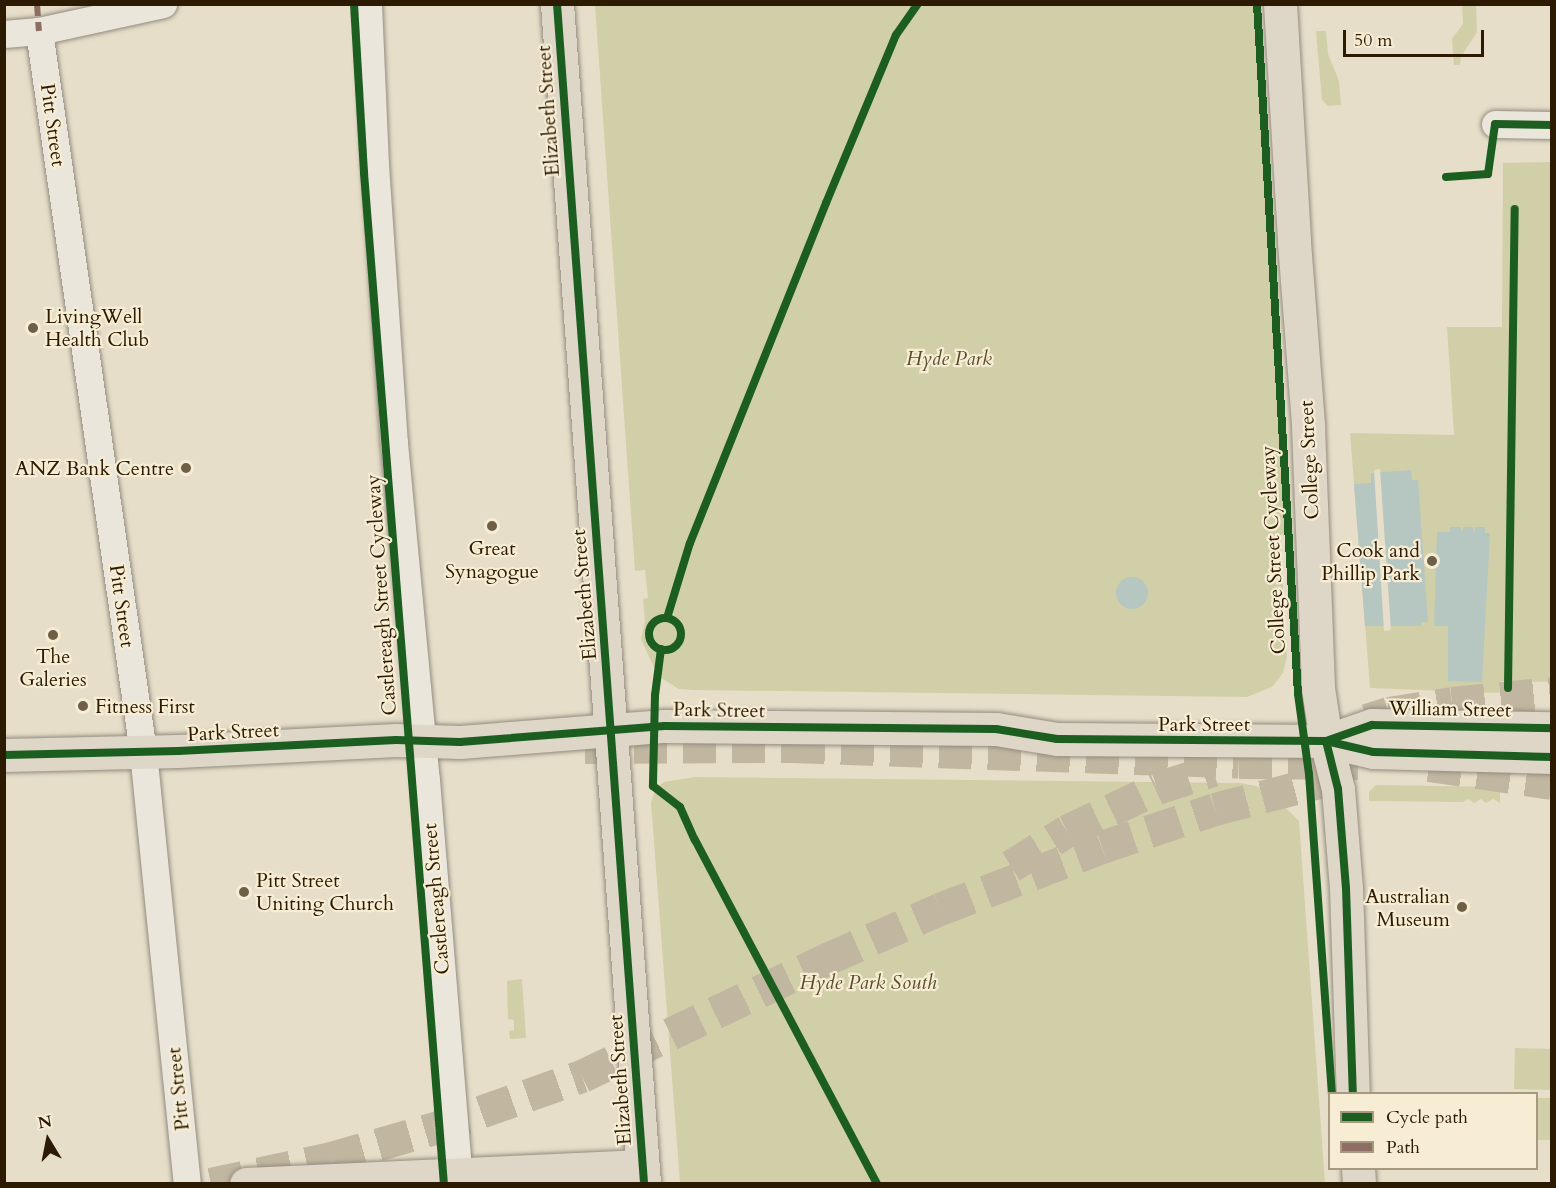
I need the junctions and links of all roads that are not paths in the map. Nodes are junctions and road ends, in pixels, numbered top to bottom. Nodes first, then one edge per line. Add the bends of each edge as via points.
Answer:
1 (164, 4) edge
2 (368, 4) edge
3 (556, 4) edge
4 (1280, 4) edge
5 (39, 31) junction
6 (4, 34) edge
7 (1496, 124) dead end
8 (1551, 125) edge
9 (1551, 728) edge
10 (612, 729) junction
11 (422, 740) junction
12 (1326, 741) junction
13 (143, 752) junction
14 (4, 755) edge
15 (1551, 756) edge
16 (1353, 1092) edge
17 (644, 1175) edge
18 (459, 1179) edge
19 (188, 1184) edge
20 (246, 1184) edge

1 - 5 street
2 - 11 street, Castlereagh Street via 394,442
3 - 10 main road, Elizabeth Street
4 - 12 main road, College Street via 1308,426 1318,688
5 - 6 street
5 - 13 street, Pitt Street
7 - 8 street
9 - 12 main road, William Street via 1372,724
10 - 11 main road, Park Street via 460,742
10 - 12 main road, Park Street via 996,729 1057,739
10 - 17 main road, Elizabeth Street
11 - 13 main road, Park Street
11 - 18 street, Castlereagh Street
12 - 15 main road via 1373,752
12 - 16 main road, College Street via 1338,789 1346,888
13 - 14 main road, Park Street
13 - 19 street, Pitt Street
17 - 18 main road
18 - 20 main road

